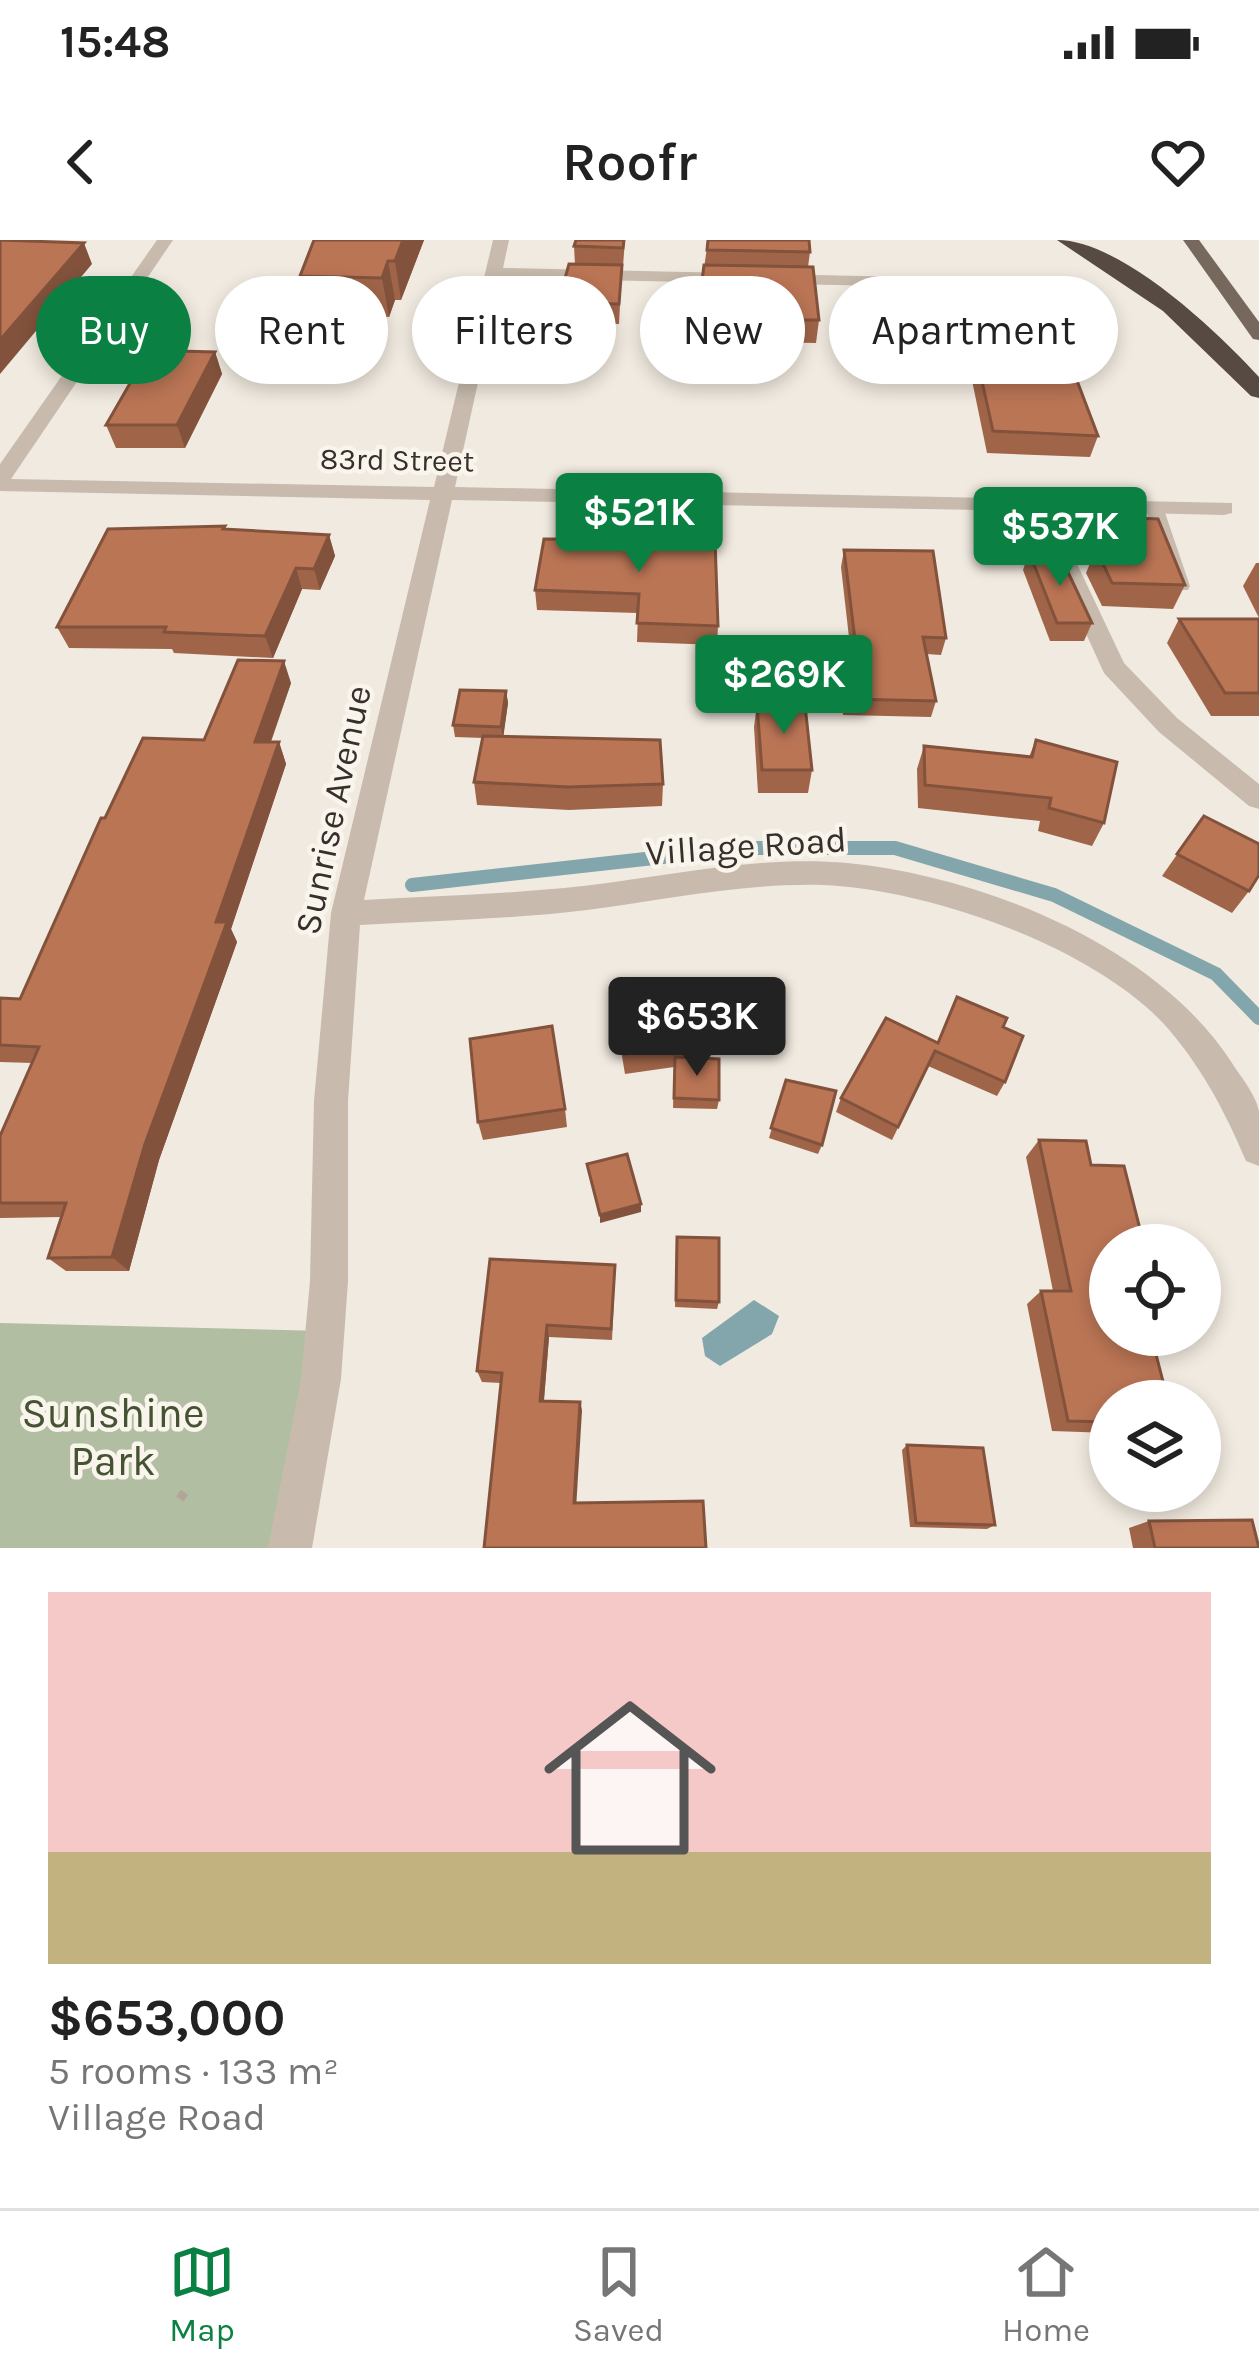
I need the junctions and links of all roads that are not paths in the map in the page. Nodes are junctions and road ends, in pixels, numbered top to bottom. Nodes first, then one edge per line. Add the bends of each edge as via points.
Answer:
1 (165, 240) edge
2 (501, 240) edge
3 (1067, 240) edge
4 (1191, 240) edge
5 (494, 273) junction
6 (829, 280) edge
7 (1259, 335) edge
8 (1259, 391) edge
9 (0, 482) edge
10 (443, 491) junction
11 (1038, 504) junction
12 (1154, 507) junction
13 (1224, 508) dead end
14 (1181, 586) edge
15 (1259, 799) edge
16 (346, 913) junction
17 (1259, 1149) edge
18 (290, 1548) edge

1 - 9 street
2 - 5 street, Sunrise Avenue
3 - 8 highway via 1139,280 1219,344
4 - 7 main road
5 - 6 street
5 - 10 street, Sunrise Avenue
9 - 10 street, 83rd Street
10 - 11 street, 83rd Street
10 - 16 street, Sunrise Avenue
11 - 12 street, 83rd Street
11 - 15 street via 1113,667
12 - 13 street, 83rd Street
12 - 14 lane
16 - 17 street, Village Road via 537,903 808,874 891,881 1060,939 1159,999 1221,1075
16 - 18 street, Sunrise Avenue via 321,1379

